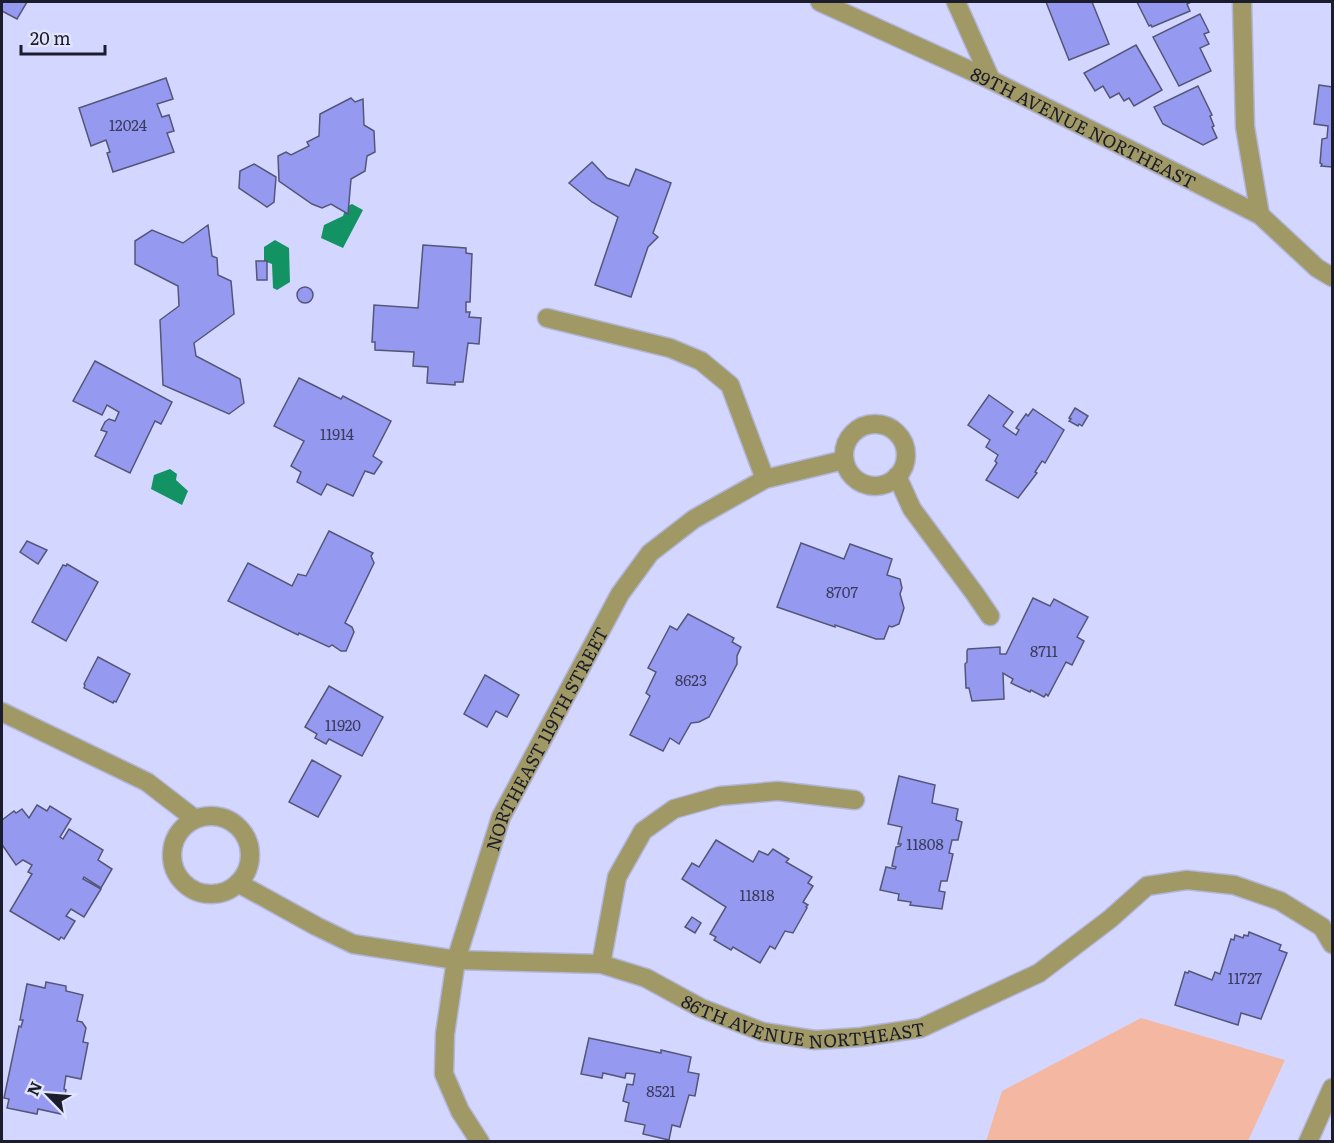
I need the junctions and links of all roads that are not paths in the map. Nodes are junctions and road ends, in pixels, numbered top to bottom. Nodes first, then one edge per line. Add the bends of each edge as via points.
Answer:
1 (820, 2) edge
2 (956, 2) edge
3 (1242, 2) edge
4 (991, 80) junction
5 (1260, 215) junction
6 (1332, 277) edge
7 (547, 318) dead end
8 (844, 460) junction
9 (897, 476) junction
10 (765, 479) junction
11 (990, 616) dead end
12 (2, 712) edge
13 (855, 800) dead end
14 (195, 819) junction
15 (238, 883) junction
16 (1332, 944) edge
17 (456, 960) junction
18 (601, 964) junction
19 (1332, 1088) edge
20 (1308, 1140) edge
21 (480, 1142) edge

1 - 4 street, 89TH AVENUE NORTHEAST
2 - 4 street
3 - 5 street via 1245,127
4 - 5 street, 89TH AVENUE NORTHEAST
5 - 6 street, 89TH AVENUE NORTHEAST
7 - 10 street via 670,348 701,361 730,385
8 - 9 street via 847,470 864,484 885,485
8 - 9 street via 844,449 855,430 876,423 887,426 896,431 906,450 906,461
8 - 10 street, NORTHEAST 119TH STREET
9 - 11 street via 912,509
10 - 17 street, NORTHEAST 119TH STREET via 694,519 650,553 620,594 501,817
12 - 14 street via 147,782
13 - 18 street via 778,791 720,796 674,810 643,831 617,877
14 - 15 street via 219,816 231,820 247,838 249,862
14 - 15 street via 177,835 173,847 172,859 183,882 192,889 216,894
15 - 17 street, 86TH AVENUE NORTHEAST via 353,944
16 - 18 street, 86TH AVENUE NORTHEAST via 1322,927 1280,902 1234,885 1187,880 1147,886 1039,973 921,1028 815,1040 762,1032 701,1008 646,978
17 - 18 street, 86TH AVENUE NORTHEAST
17 - 21 street, NORTHEAST 119TH STREET via 445,1034 444,1074 460,1111
19 - 20 street

